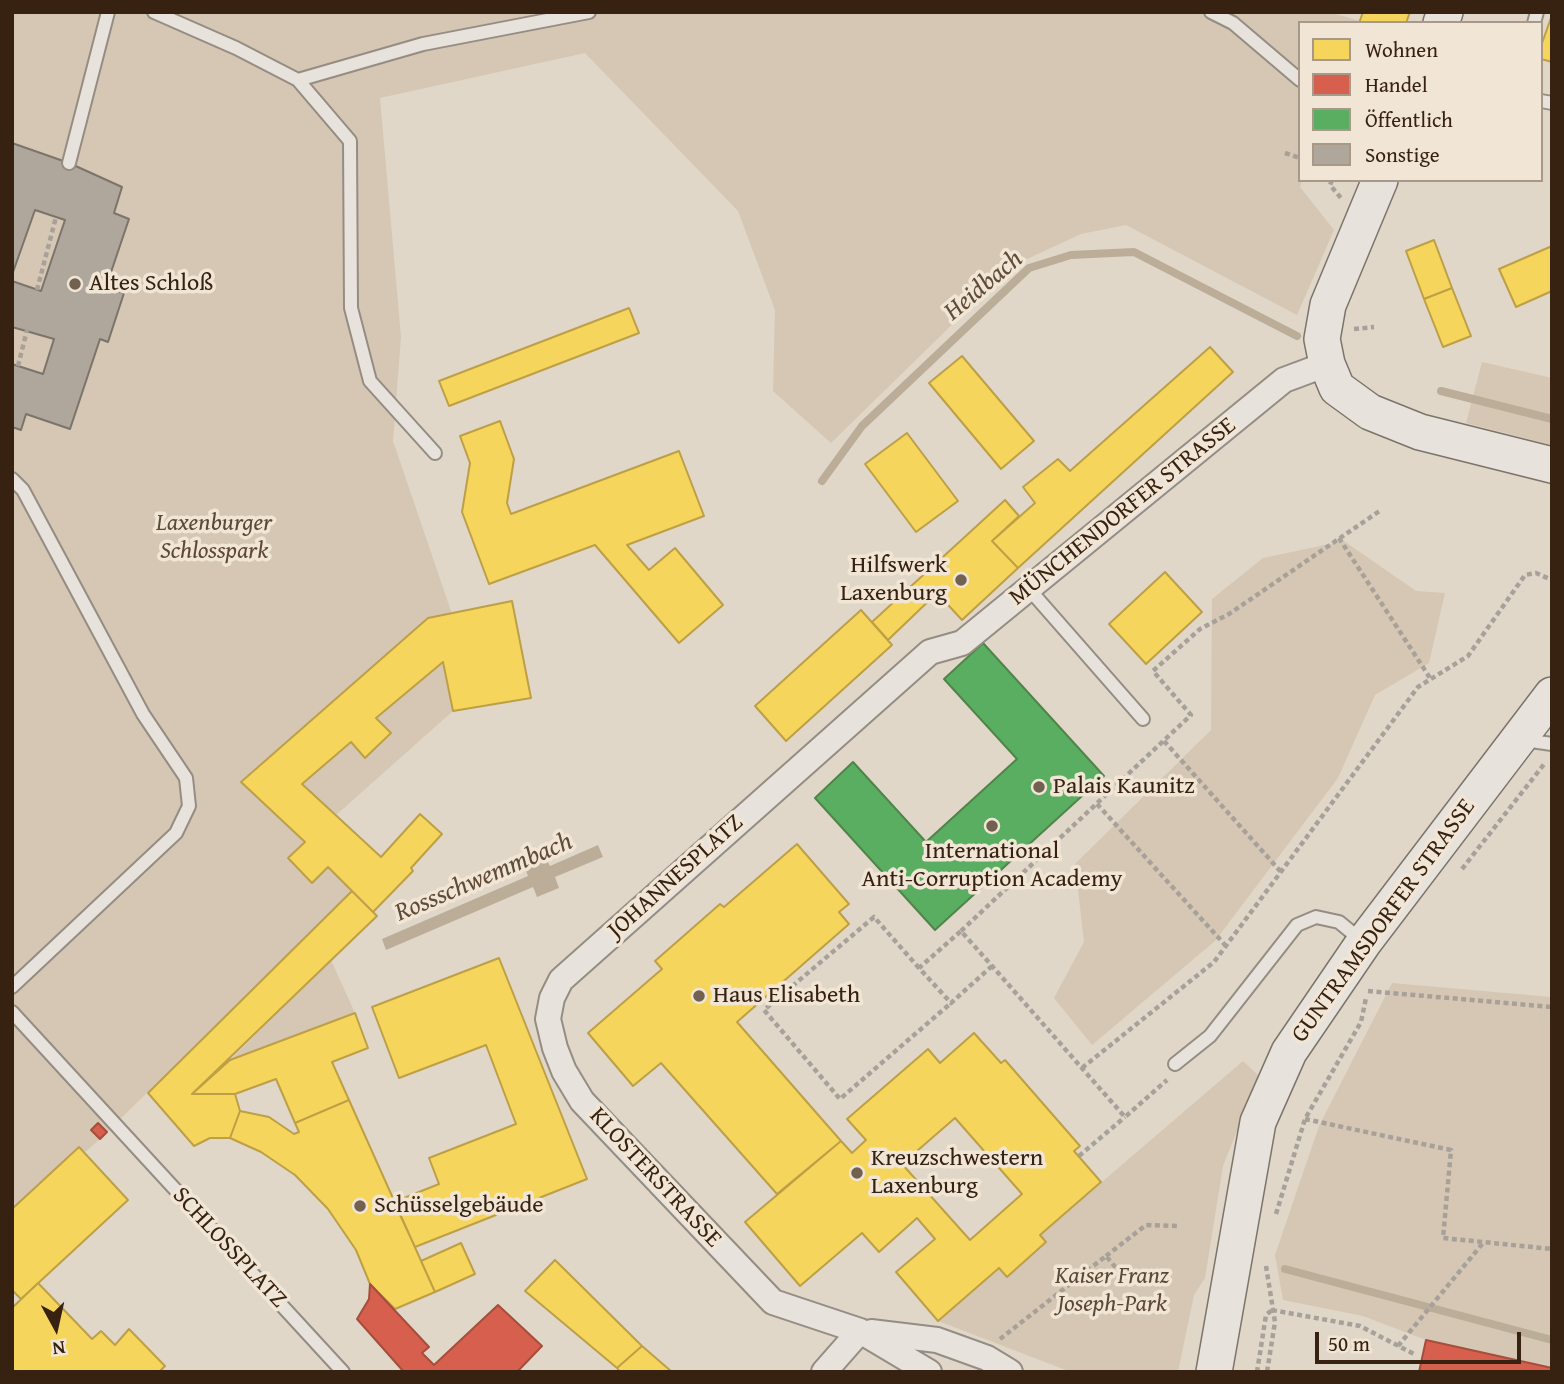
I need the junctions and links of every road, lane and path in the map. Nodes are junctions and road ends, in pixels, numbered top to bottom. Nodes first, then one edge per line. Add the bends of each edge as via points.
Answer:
1 (108, 12) edge
2 (154, 12) edge
3 (589, 12) edge
4 (1211, 12) edge
5 (1298, 78) edge
6 (298, 80) junction
7 (1284, 153) dead end
8 (1298, 157) edge
9 (69, 163) dead end
10 (1379, 182) edge
11 (56, 217) dead end
12 (37, 290) dead end
13 (27, 330) dead end
14 (1327, 364) junction
15 (18, 366) dead end
16 (435, 453) dead end
17 (1552, 465) edge
18 (12, 480) edge
19 (1381, 510) dead end
20 (1339, 538) junction
21 (1552, 580) edge
22 (1029, 589) junction
23 (1430, 678) junction
24 (1552, 695) edge
25 (1143, 719) dead end
26 (1517, 740) junction
27 (1164, 741) junction
28 (1552, 744) edge
29 (773, 792) joint
30 (1097, 804) junction
31 (1281, 872) junction
32 (961, 931) junction
33 (1364, 942) junction
34 (1226, 946) junction
35 (580, 963) joint
36 (992, 966) junction
37 (919, 968) junction
38 (12, 988) edge
39 (951, 1003) junction
40 (1552, 1007) edge
41 (12, 1012) edge
42 (1175, 1064) joint
43 (1082, 1068) junction
44 (1125, 1117) junction
45 (1306, 1119) junction
46 (1079, 1156) dead end
47 (1272, 1225) dead end
48 (1177, 1226) dead end
49 (1483, 1243) junction
50 (1552, 1249) edge
51 (1106, 1255) junction
52 (1266, 1264) dead end
53 (1131, 1286) dead end
54 (1272, 1310) junction
55 (860, 1331) junction
56 (1398, 1346) junction
57 (1414, 1354) dead end
58 (979, 1356) junction
59 (343, 1372) edge
60 (824, 1372) edge
61 (929, 1372) edge
62 (1010, 1372) edge
63 (1214, 1372) edge
64 (1257, 1372) edge
65 (1267, 1372) edge

1 - 9 lane
2 - 6 lane
3 - 6 lane via 423,44
4 - 5 lane via 1233,23
6 - 16 lane via 349,141 351,308 370,381
7 - 8 path
10 - 14 main road via 1328,304 1322,339
11 - 12 path
13 - 15 path
14 - 17 main road via 1337,388 1370,412 1420,432
14 - 22 street, MÜNCHENDORFER STRASSE via 1284,380
18 - 38 lane via 23,490 143,713 186,778 189,806 176,833
19 - 20 path
20 - 23 path
20 - 27 path via 1200,629 1153,671 1191,715
21 - 23 path via 1536,573 1525,575 1468,656
22 - 25 lane
22 - 29 street, MÜNCHENDORFER STRASSE via 962,643 930,652
23 - 31 path
24 - 26 main road, GUNTRAMSDORFER STRASSE
26 - 28 lane
26 - 33 main road, GUNTRAMSDORFER STRASSE
27 - 30 path
27 - 31 path
29 - 35 street, JOHANNESPLATZ
30 - 32 path
30 - 34 path
31 - 34 path
32 - 36 path
32 - 37 path
33 - 42 lane via 1339,922 1317,917 1297,925 1210,1036
33 - 63 main road, GUNTRAMSDORFER STRASSE via 1289,1052 1258,1122
34 - 43 path via 1214,962
35 - 55 street, KLOSTERSTRASSE via 561,980 548,1019 564,1071 582,1101 773,1302
36 - 39 path
36 - 43 path
37 - 39 path
37 - 39 path via 874,917 764,1010 840,1099
40 - 45 path via 1367,991 1361,1022
41 - 59 lane, SCHLOSSPLATZ
42 - 44 path via 1168,1079
43 - 44 path
44 - 46 path
45 - 47 path
45 - 49 path via 1451,1150 1443,1238
48 - 51 path via 1146,1225
49 - 50 path
49 - 56 path
51 - 53 path
51 - 58 path
52 - 54 path
54 - 56 path via 1360,1326
54 - 64 path via 1266,1315
54 - 65 path via 1275,1322
55 - 58 street via 937,1340
55 - 60 street
55 - 61 street
56 - 57 path
58 - 62 street

